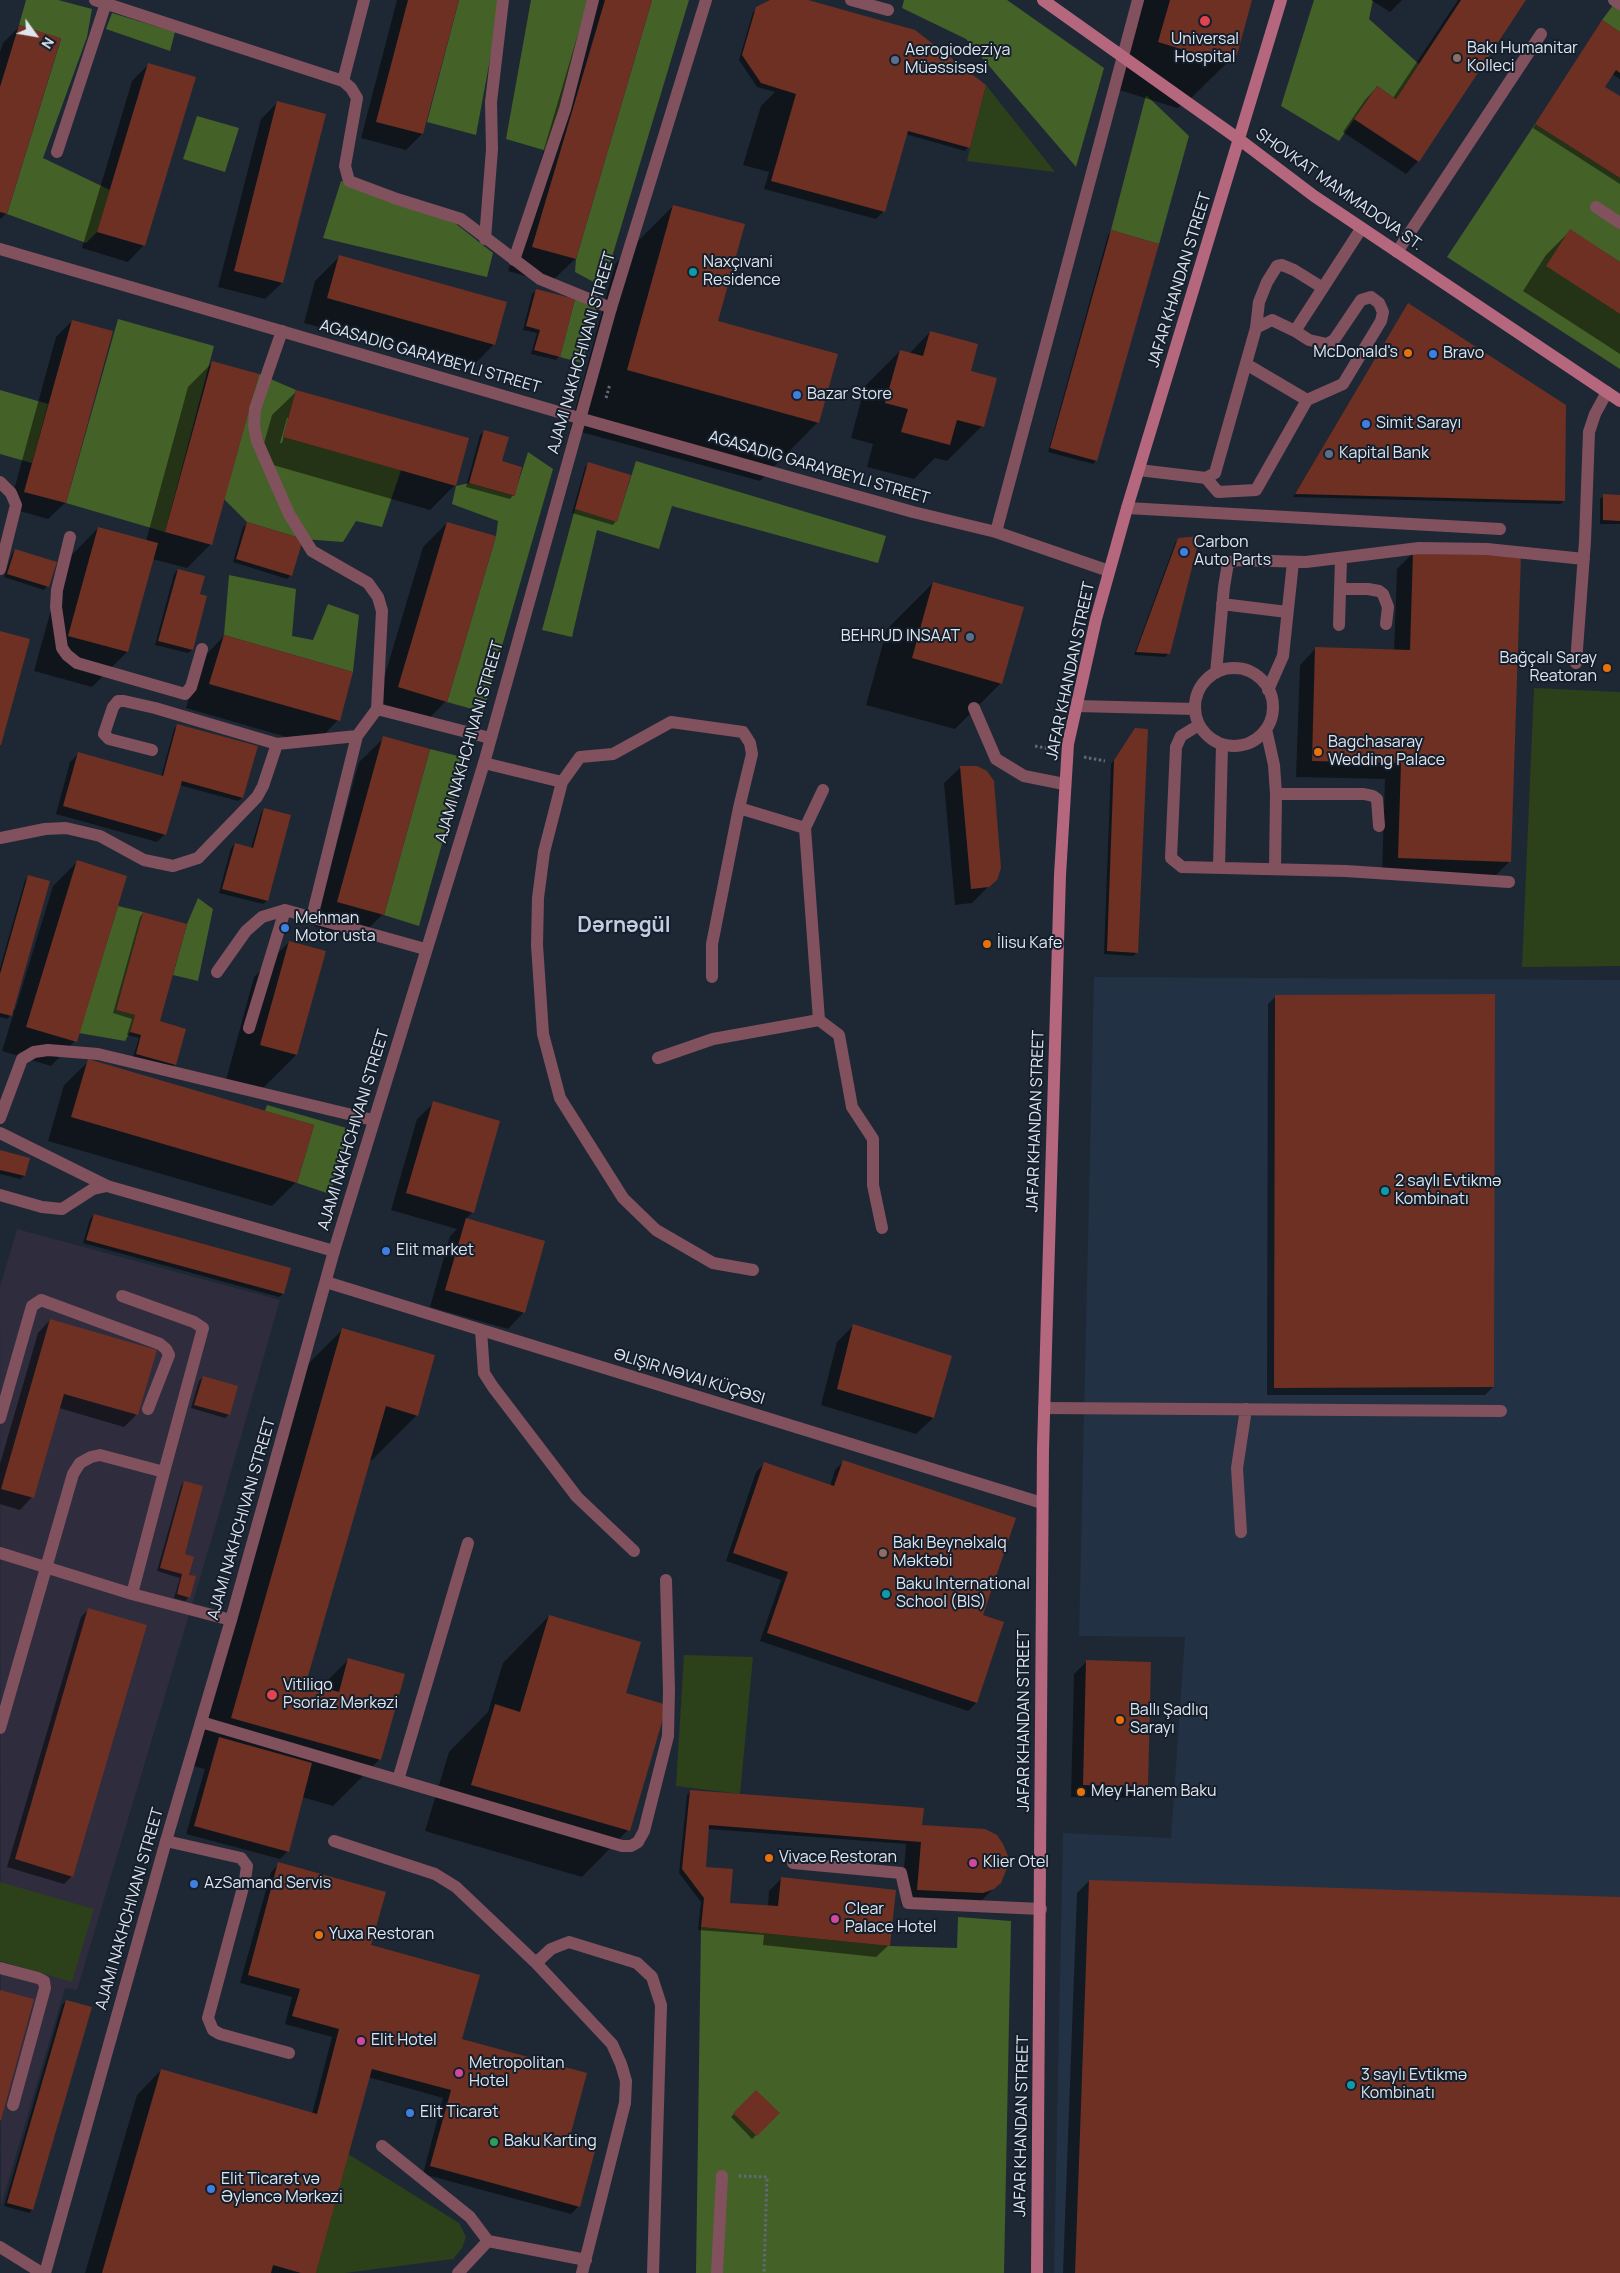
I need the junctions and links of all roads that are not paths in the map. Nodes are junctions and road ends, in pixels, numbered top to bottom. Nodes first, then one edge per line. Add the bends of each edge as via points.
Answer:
1 (364, 0) edge
2 (503, 0) edge
3 (593, 0) edge
4 (706, 0) edge
5 (850, 0) edge
6 (1043, 0) edge
7 (1138, 0) edge
8 (1281, 0) edge
9 (1614, 0) edge
10 (100, 2) edge
11 (1620, 4) edge
12 (888, 10) dead end
13 (1541, 34) dead end
14 (1122, 56) junction
15 (342, 81) junction
16 (1240, 140) junction
17 (57, 152) dead end
18 (1596, 207) dead end
19 (1620, 223) edge
20 (1361, 229) junction
21 (485, 239) junction
22 (0, 249) edge
23 (1397, 252) junction
24 (514, 260) junction
25 (1322, 288) junction
26 (611, 308) junction
27 (1256, 328) junction
28 (282, 331) junction
29 (1295, 331) junction
30 (1246, 364) junction
31 (1607, 392) junction
32 (1307, 400) junction
33 (1620, 400) edge
34 (579, 418) junction
35 (1139, 470) junction
36 (1206, 478) junction
37 (0, 482) edge
38 (1127, 508) junction
39 (1500, 529) dead end
40 (996, 532) junction
41 (70, 537) dead end
42 (1584, 558) junction
43 (1341, 559) junction
44 (1293, 562) junction
45 (0, 569) edge
46 (1110, 571) junction
47 (1340, 589) junction
48 (1222, 604) junction
49 (1287, 612) junction
50 (1386, 624) dead end
51 (1339, 625) dead end
52 (202, 649) dead end
53 (1576, 663) dead end
54 (1216, 673) junction
55 (1268, 690) junction
56 (1077, 706) junction
57 (974, 708) dead end
58 (377, 709) junction
59 (1195, 709) junction
60 (1199, 725) junction
61 (1266, 728) junction
62 (357, 736) junction
63 (490, 738) junction
64 (277, 744) junction
65 (1222, 745) junction
66 (152, 750) dead end
67 (484, 763) junction
68 (562, 782) junction
69 (1064, 784) junction
70 (823, 790) dead end
71 (1276, 794) junction
72 (739, 808) junction
73 (1379, 826) dead end
74 (805, 828) junction
75 (0, 838) edge
76 (1218, 868) junction
77 (1275, 869) junction
78 (1509, 882) dead end
79 (286, 910) junction
80 (312, 917) junction
81 (425, 949) junction
82 (217, 972) dead end
83 (712, 977) dead end
84 (820, 1020) junction
85 (249, 1028) dead end
86 (658, 1058) dead end
87 (0, 1118) edge
88 (373, 1120) junction
89 (0, 1133) edge
90 (107, 1186) junction
91 (0, 1195) edge
92 (882, 1228) dead end
93 (334, 1251) junction
94 (754, 1270) dead end
95 (326, 1282) junction
96 (122, 1296) dead end
97 (482, 1330) junction
98 (1044, 1408) junction
99 (1246, 1409) junction
100 (148, 1410) dead end
101 (1501, 1411) dead end
102 (0, 1418) edge
103 (164, 1472) junction
104 (1042, 1503) junction
105 (1241, 1532) dead end
106 (468, 1543) dead end
107 (634, 1551) dead end
108 (0, 1554) edge
109 (45, 1568) junction
110 (666, 1580) dead end
111 (132, 1594) junction
112 (231, 1620) junction
113 (201, 1722) junction
114 (0, 1728) edge
115 (398, 1780) junction
116 (166, 1841) junction
117 (334, 1841) dead end
118 (793, 1864) dead end
119 (1041, 1909) junction
120 (536, 1963) junction
121 (0, 1968) edge
122 (289, 2053) dead end
123 (13, 2105) dead end
124 (382, 2146) dead end
125 (722, 2176) road end
126 (488, 2241) junction
127 (0, 2248) edge
128 (586, 2260) junction
129 (44, 2273) edge
130 (458, 2273) edge
131 (582, 2273) edge
132 (653, 2273) edge
133 (717, 2273) edge
134 (1037, 2273) edge

1 - 15 street
2 - 21 street via 491,102 492,149
3 - 24 street via 565,109
4 - 26 street, AJAMI NAKHCHIVANI STREET
5 - 12 street
6 - 14 main road, SHOVKAT MAMMADOVA ST.
7 - 14 street
8 - 16 main road, JAFAR KHANDAN STREET
9 - 11 street
10 - 15 street
10 - 17 street
13 - 23 street
14 - 16 main road, SHOVKAT MAMMADOVA ST.
14 - 40 street
15 - 21 street via 356,98 345,166 349,181 397,200 461,219
16 - 20 main road, SHOVKAT MAMMADOVA ST.
16 - 35 main road, JAFAR KHANDAN STREET
18 - 19 street
20 - 23 main road, SHOVKAT MAMMADOVA ST.
20 - 25 street
21 - 24 street
22 - 28 street, AGASADIG GARAYBEYLI STREET
23 - 31 main road, SHOVKAT MAMMADOVA ST.
24 - 26 street via 540,279
25 - 27 street via 1294,270 1277,266 1259,302
25 - 29 street
26 - 34 street, AJAMI NAKHCHIVANI STREET
27 - 29 street via 1272,320
27 - 30 street
28 - 34 street, AGASADIG GARAYBEYLI STREET
28 - 58 street via 255,409 257,441 288,514 312,551 368,583 378,597 382,611
29 - 32 street via 1309,340 1327,344 1334,340 1361,300 1372,298 1383,312 1381,321 1343,384
30 - 32 street
30 - 36 street via 1215,473
31 - 33 main road, SHOVKAT MAMMADOVA ST.
31 - 42 street via 1594,414 1589,432
32 - 36 street via 1256,490 1218,492
34 - 40 street, AGASADIG GARAYBEYLI STREET via 913,512
34 - 63 street, AJAMI NAKHCHIVANI STREET
35 - 36 street
35 - 38 main road, JAFAR KHANDAN STREET
37 - 45 street via 11,493 16,505
38 - 39 street
38 - 46 main road, JAFAR KHANDAN STREET
40 - 46 street, AGASADIG GARAYBEYLI STREET
41 - 52 street via 56,607 61,642 67,655 77,663 185,694 191,687
42 - 43 street via 1487,549 1419,548
42 - 53 street
43 - 44 street
43 - 47 street
44 - 48 street via 1238,560 1228,563
44 - 49 street
46 - 56 main road, JAFAR KHANDAN STREET
47 - 50 street via 1368,589 1384,594 1388,607
47 - 51 street
48 - 49 street
48 - 54 street
49 - 55 street via 1283,656
54 - 55 street via 1230,669 1246,670 1262,681
54 - 59 street via 1201,686
55 - 61 street via 1272,709
56 - 59 street
56 - 69 main road, JAFAR KHANDAN STREET via 1068,744
57 - 69 street via 996,758 1024,776
58 - 62 street
58 - 63 street
59 - 60 street
60 - 65 street via 1205,734
60 - 76 street via 1181,736 1176,747 1172,858 1182,867
61 - 65 street via 1252,742 1242,746
61 - 71 street
62 - 64 street
62 - 80 street
63 - 67 street, AJAMI NAKHCHIVANI STREET
64 - 66 street via 155,708 118,701 104,734 109,739
64 - 75 street via 264,786 257,797 198,858 173,866 144,860 100,836 66,828
65 - 76 street
67 - 68 street
67 - 81 street, AJAMI NAKHCHIVANI STREET
68 - 72 street via 580,757 613,754 671,722 743,732 752,754
68 - 94 street via 544,852 538,898 537,945 543,1034 560,1098 623,1198 656,1230 713,1264
69 - 98 main road, JAFAR KHANDAN STREET
70 - 74 street
71 - 73 street via 1373,796 1377,799
71 - 77 street
72 - 74 street
72 - 83 street via 712,944
74 - 84 street
76 - 77 street
77 - 78 street
79 - 80 street
79 - 82 street via 262,917 246,931
79 - 85 street
80 - 81 street
81 - 88 street, AJAMI NAKHCHIVANI STREET
84 - 86 street via 713,1038
84 - 92 street via 839,1035 852,1108 873,1139 873,1185
87 - 88 street via 22,1059 34,1052 48,1050 98,1054
88 - 93 street, AJAMI NAKHCHIVANI STREET
89 - 90 street
90 - 91 street via 93,1190 62,1209
90 - 93 street
93 - 95 street, AJAMI NAKHCHIVANI STREET
95 - 97 street, ƏLIŞIR NƏVAI KÜÇƏSI
95 - 112 street, AJAMI NAKHCHIVANI STREET
96 - 103 street via 203,1328
97 - 104 street, ƏLIŞIR NƏVAI KÜÇƏSI
97 - 107 street via 484,1373 493,1387 577,1497
98 - 99 street
98 - 104 main road, JAFAR KHANDAN STREET
99 - 101 street
99 - 105 street via 1237,1468
100 - 102 street via 169,1355 166,1349 41,1300 32,1306
103 - 109 street via 100,1456 80,1463 73,1474
103 - 111 street
104 - 119 main road, JAFAR KHANDAN STREET
106 - 115 street
108 - 109 street
109 - 111 street
109 - 114 street
110 - 115 street via 668,1736 644,1831 638,1842 622,1846
111 - 112 street
112 - 113 street, AJAMI NAKHCHIVANI STREET
113 - 115 street
113 - 116 street, AJAMI NAKHCHIVANI STREET
116 - 122 street via 242,1858 247,1866 208,2018 213,2030 220,2034
116 - 129 street, AJAMI NAKHCHIVANI STREET
117 - 120 street via 436,1874 475,1903
118 - 119 street via 901,1873 908,1903
119 - 134 main road, JAFAR KHANDAN STREET
120 - 128 street via 612,2044 626,2081 625,2103
120 - 132 street via 552,1949 568,1942 638,1963 652,1977 661,2005
121 - 123 street via 38,1978 44,1982 45,1988
124 - 126 street via 470,2217
125 - 133 street
126 - 128 street
126 - 130 street
127 - 129 street
128 - 131 street

